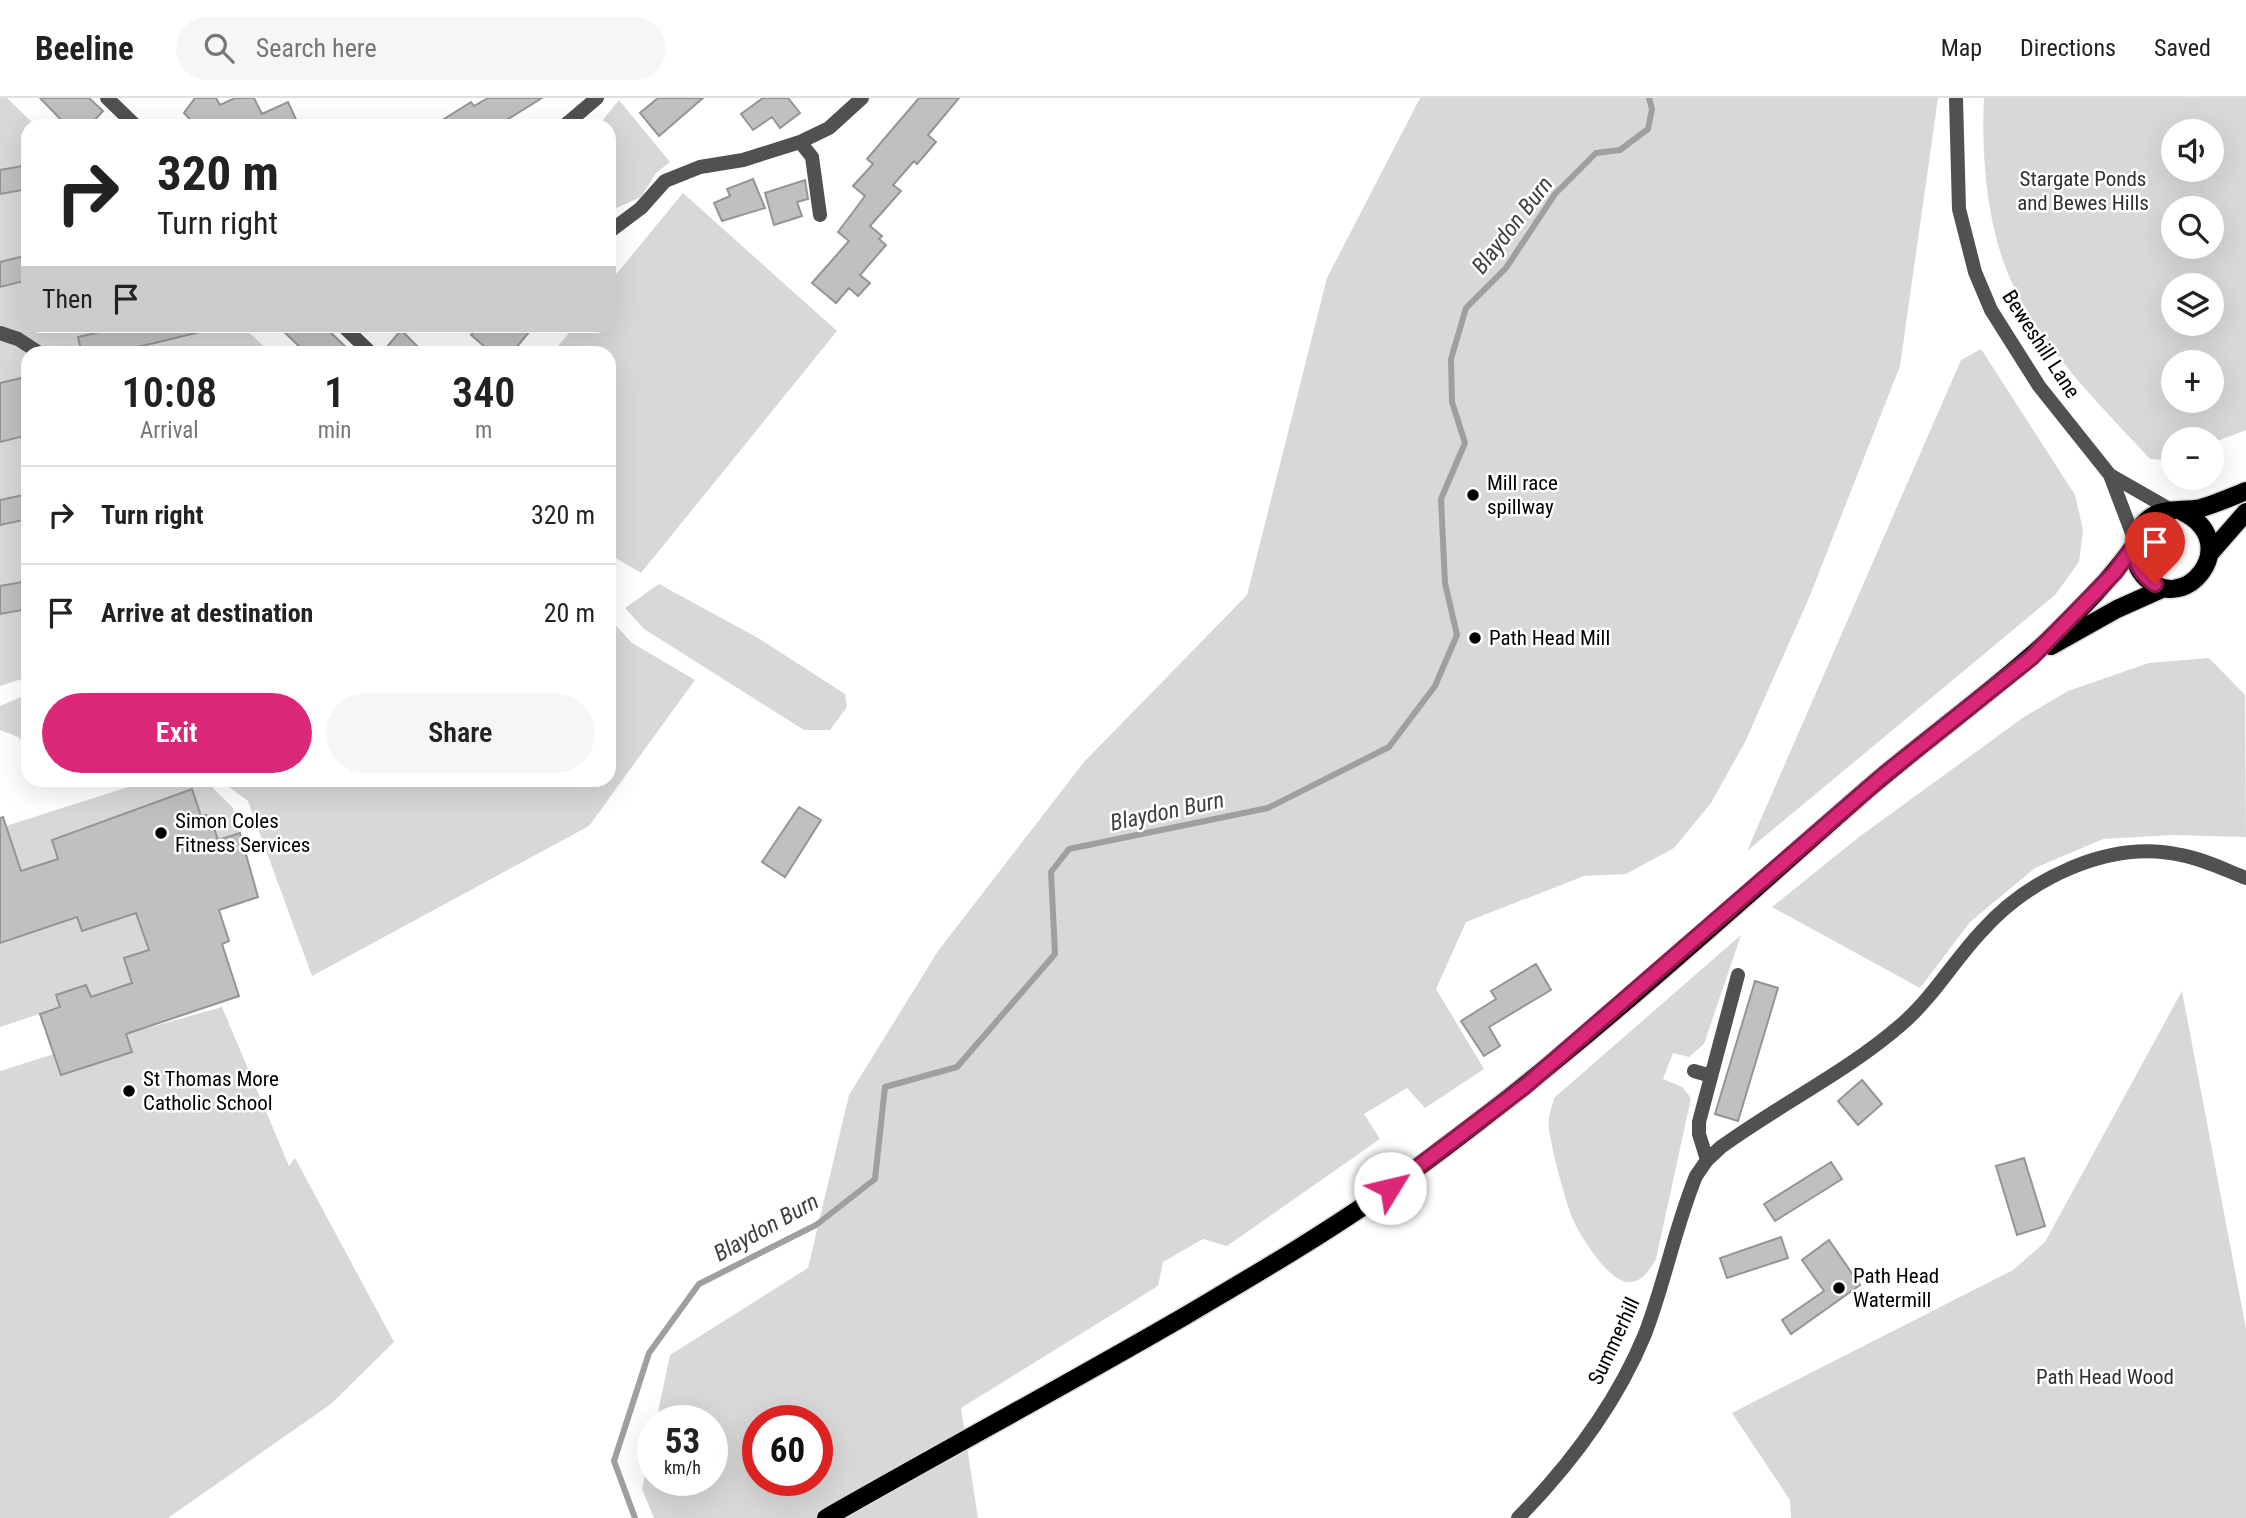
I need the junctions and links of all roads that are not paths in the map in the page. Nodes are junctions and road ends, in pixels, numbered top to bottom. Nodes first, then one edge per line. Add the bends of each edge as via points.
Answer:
1 (107, 98) edge
2 (862, 98) edge
3 (1956, 98) edge
4 (589, 101) edge
5 (129, 119) edge
6 (571, 119) edge
7 (800, 142) junction
8 (820, 215) dead end
9 (616, 227) edge
10 (0, 333) edge
11 (350, 333) edge
12 (29, 346) edge
13 (364, 346) edge
14 (2110, 475) junction
15 (2246, 491) edge
16 (2178, 511) junction
17 (2246, 512) edge
18 (2134, 543) junction
19 (2211, 552) junction
20 (2164, 588) junction
21 (2032, 657) junction
22 (2246, 878) edge
23 (1738, 975) dead end
24 (1694, 1072) dead end
25 (1711, 1076) junction
26 (1707, 1160) junction
27 (827, 1517) edge
28 (1518, 1518) edge

1 - 5 street
2 - 7 street via 829,128
3 - 14 street, Beweshill Lane via 1959,209 1975,272 1991,310 2039,386
4 - 6 street
7 - 8 street via 812,157
7 - 9 street via 743,160 700,167 665,181
10 - 12 street
11 - 13 street
14 - 16 street, Beweshill Lane
14 - 18 street, Beweshill Lane
15 - 16 main road
16 - 18 main road via 2148,519
16 - 19 main road via 2204,527
17 - 19 main road
18 - 20 main road via 2141,572
18 - 21 main road via 2115,572
19 - 20 main road via 2207,567 2192,583
20 - 21 main road via 2117,608
21 - 27 main road via 1885,774 1626,1001 1452,1144 1269,1266
22 - 26 street via 2180,854 2150,852 2098,859 2047,880 2001,911 1927,1000 1895,1030 1741,1132
23 - 25 street
24 - 25 street
25 - 26 street via 1699,1122
26 - 28 street, Summerhill via 1687,1197 1656,1302 1628,1368 1578,1448

